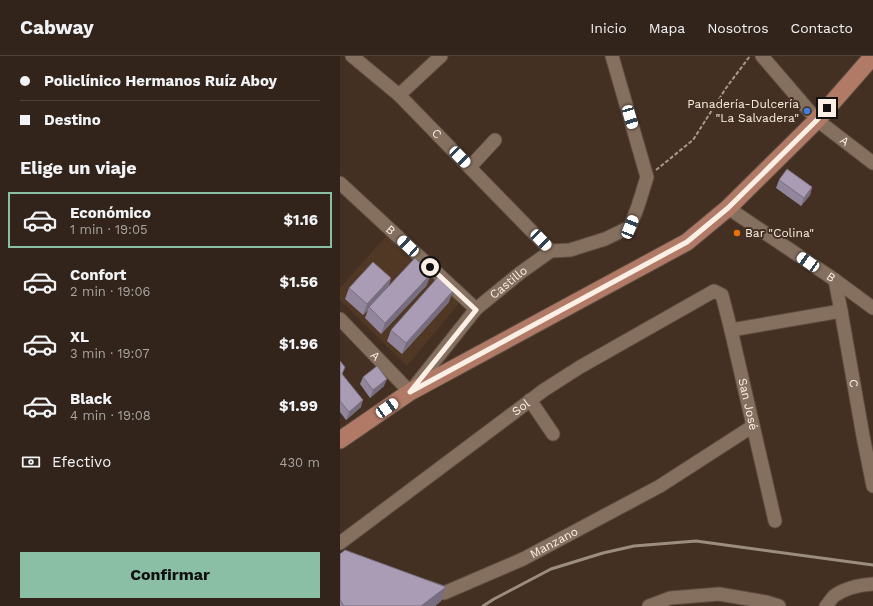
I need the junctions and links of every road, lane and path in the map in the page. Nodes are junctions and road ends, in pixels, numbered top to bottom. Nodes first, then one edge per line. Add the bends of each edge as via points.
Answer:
1 (352, 56) edge
2 (441, 56) edge
3 (612, 56) edge
4 (750, 56) edge
5 (762, 56) edge
6 (873, 56) edge
7 (399, 95) junction
8 (817, 120) junction
9 (494, 140) dead end
10 (873, 163) edge
11 (470, 167) junction
12 (647, 177) junction
13 (340, 183) edge
14 (728, 208) junction
15 (551, 251) junction
16 (835, 280) junction
17 (714, 291) joint
18 (873, 308) edge
19 (476, 310) junction
20 (841, 311) junction
21 (340, 319) edge
22 (731, 330) junction
23 (410, 392) junction
24 (530, 400) junction
25 (753, 426) junction
26 (553, 434) dead end
27 (340, 440) edge
28 (873, 486) edge
29 (775, 521) dead end
30 (340, 543) edge
31 (414, 582) edge
32 (873, 584) edge
33 (649, 606) edge
34 (780, 606) edge
35 (826, 606) edge

1 - 7 street, C
2 - 7 street
3 - 12 street
4 - 12 path via 693,140
5 - 8 street, A
6 - 8 main road
7 - 11 street, C
8 - 10 street, A
8 - 14 main road
9 - 11 street
11 - 15 street, C
12 - 15 street via 630,227 570,250
13 - 19 street, B
14 - 16 street, B
14 - 23 main road via 687,242
15 - 19 street, Castillo
16 - 18 street, B
16 - 20 street, C
17 - 22 street, San José via 722,295
17 - 24 street, Sol via 580,367
19 - 23 street, Castillo
20 - 22 street
20 - 28 street, C
21 - 23 street, A
22 - 25 street, San José
23 - 27 main road
24 - 26 street
24 - 30 street, Sol
25 - 29 street, San José
25 - 31 street, Manzano via 660,486 523,560 444,593
32 - 35 street via 849,588 833,597
33 - 34 street via 670,598 719,594

